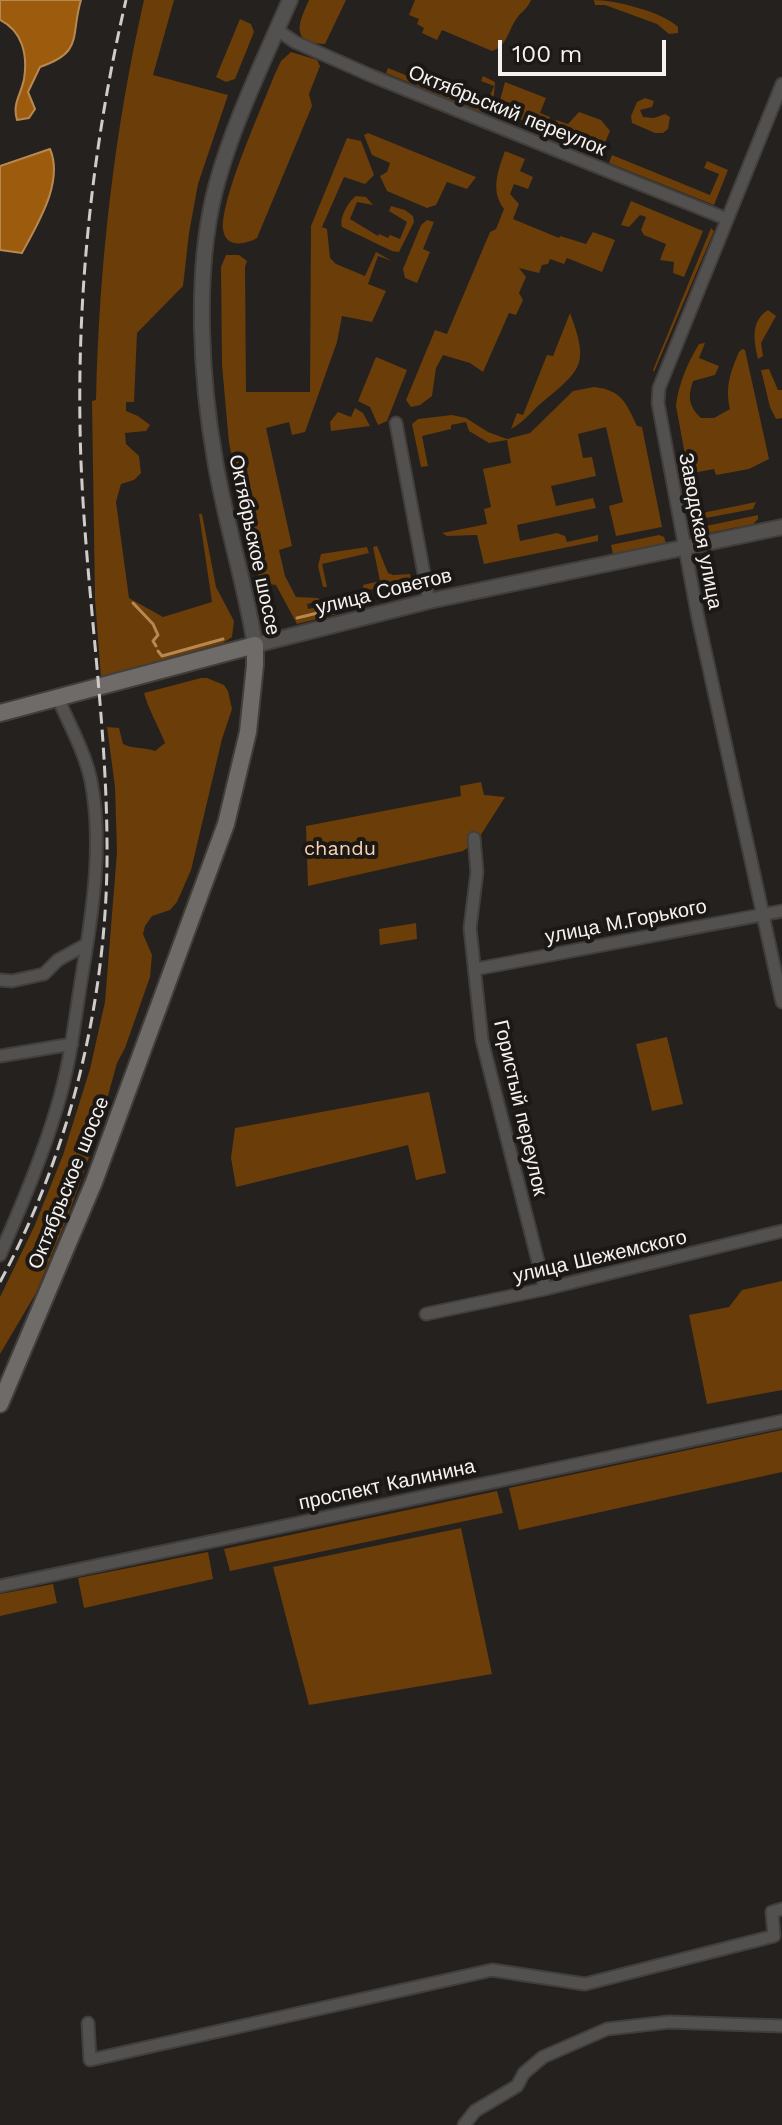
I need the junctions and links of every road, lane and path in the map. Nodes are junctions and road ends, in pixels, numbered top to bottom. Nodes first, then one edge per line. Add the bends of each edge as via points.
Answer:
1 (290, 0) edge
2 (277, 30) junction
3 (782, 84) edge
4 (727, 219) junction
5 (396, 423) dead end
6 (782, 527) edge
7 (686, 548) junction
8 (429, 601) junction
9 (255, 645) junction
10 (57, 696) junction
11 (0, 713) edge
12 (474, 838) dead end
13 (782, 911) edge
14 (763, 914) junction
15 (87, 944) junction
16 (476, 969) junction
17 (0, 980) edge
18 (782, 1002) edge
19 (72, 1044) junction
20 (0, 1056) edge
21 (782, 1231) edge
22 (0, 1255) edge
23 (545, 1289) junction
24 (426, 1314) dead end
25 (0, 1404) edge
26 (782, 1421) edge
27 (0, 1586) edge
28 (782, 1909) edge
29 (88, 2023) dead end
30 (782, 2026) edge
31 (464, 2125) edge

1 - 2 street, Октябрьское шоссе
2 - 4 street, Октябрьский переулок via 372,76
2 - 9 street, Октябрьское шоссе via 217,183 204,280 211,435
3 - 4 street, Заводская улица
4 - 7 street, Заводская улица via 658,396
5 - 8 street
6 - 7 street, улица Советов
7 - 8 street, улица Советов
7 - 14 street, Заводская улица
8 - 9 street, улица Советов
9 - 10 main road, улица Советов
9 - 25 main road, Октябрьское шоссе via 248,732 226,824 94,1182
10 - 11 main road, улица Советов
10 - 15 street via 91,781 95,874
12 - 16 street, Гористый переулок via 477,872 470,928
13 - 14 street, улица М.Горького
14 - 16 street, улица М.Горького
14 - 18 street, Заводская улица
15 - 17 street via 44,974
15 - 19 street
16 - 23 street, Гористый переулок via 482,1040
19 - 20 street
19 - 22 street via 39,1163
21 - 23 street, улица Шежемского
23 - 24 street, улица Шежемского
26 - 27 street, проспект Калинина
28 - 29 street via 772,1912 774,1936 585,1984 492,1970 90,2060
30 - 31 street via 669,2022 607,2029 543,2057 517,2086 475,2111

